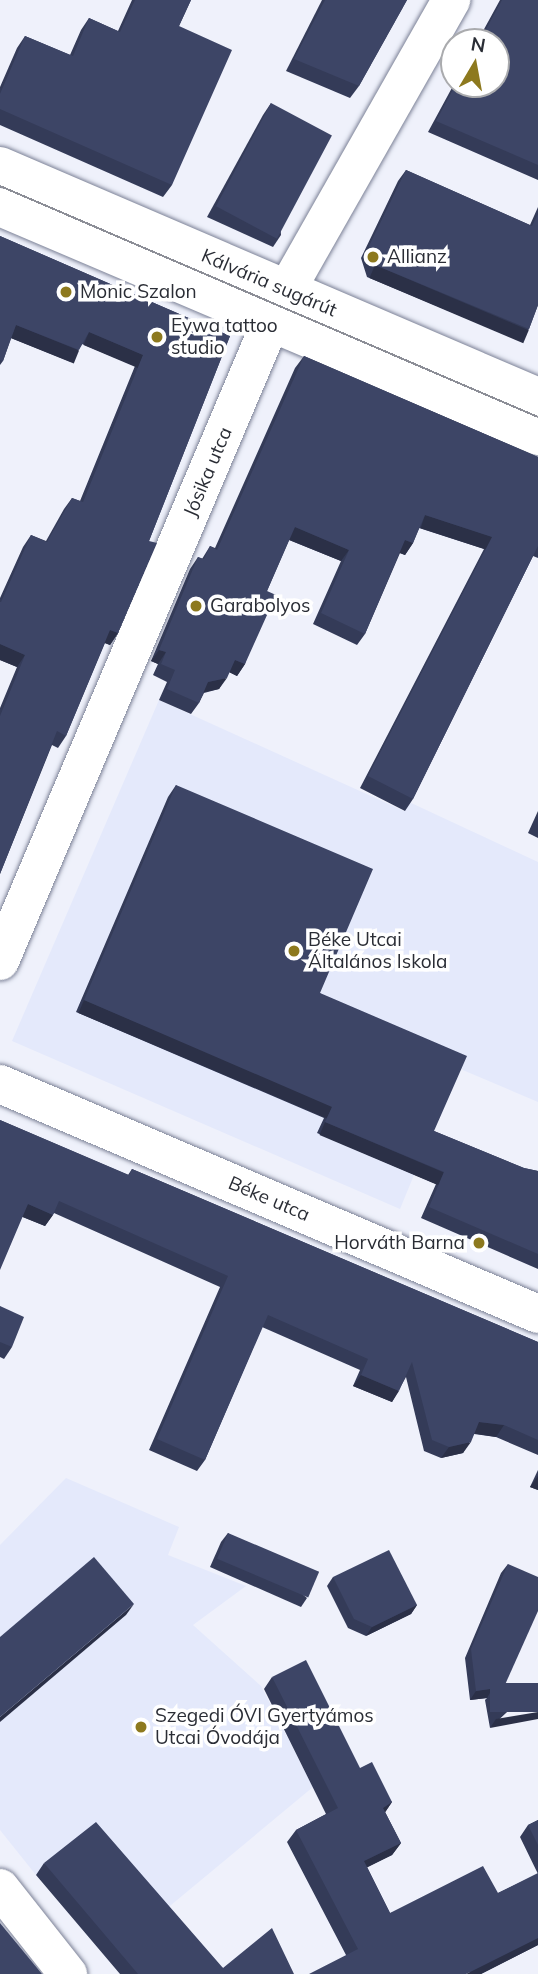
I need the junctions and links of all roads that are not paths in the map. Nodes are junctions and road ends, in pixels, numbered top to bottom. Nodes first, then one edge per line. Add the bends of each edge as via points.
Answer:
1 (451, 0) edge
2 (0, 166) edge
3 (0, 207) edge
4 (279, 306) junction
5 (538, 397) edge
6 (538, 436) edge
7 (0, 961) edge
8 (0, 1084) edge
9 (538, 1314) edge
10 (0, 1888) edge
11 (68, 1974) edge

1 - 4 street, Jósika utca
2 - 4 street, Kálvária sugárút
3 - 4 street, Kálvária sugárút
4 - 5 street, Kálvária sugárút
4 - 6 street, Kálvária sugárút
4 - 7 street, Jósika utca
8 - 9 street, Béke utca
10 - 11 street

